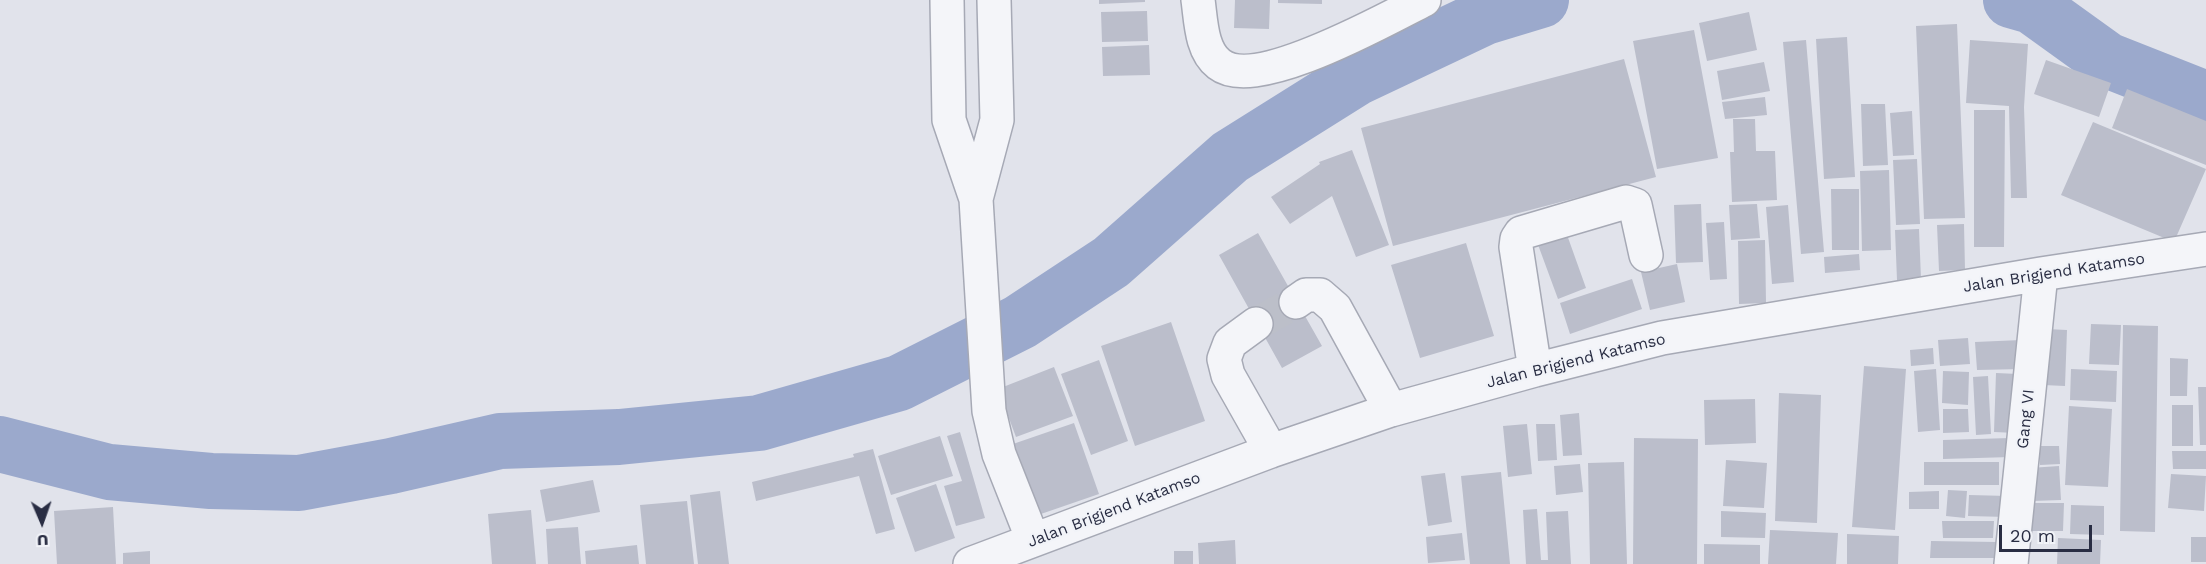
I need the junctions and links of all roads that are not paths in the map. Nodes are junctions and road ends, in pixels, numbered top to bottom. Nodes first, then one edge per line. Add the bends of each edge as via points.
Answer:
1 (947, 0) edge
2 (994, 0) edge
3 (1198, 0) edge
4 (1424, 0) edge
5 (1393, 7) edge
6 (976, 199) junction
7 (2206, 249) edge
8 (1646, 255) dead end
9 (2041, 274) junction
10 (1296, 302) tunnel mouth
11 (1256, 324) tunnel mouth
12 (1535, 370) junction
13 (1391, 410) junction
14 (1270, 451) junction
15 (1033, 540) junction
16 (970, 564) edge
17 (2011, 564) edge

1 - 6 street via 949,120
2 - 6 street via 997,120
3 - 5 street via 1209,52 1220,65 1246,71 1304,58
4 - 5 street
6 - 15 street via 989,411 999,454
7 - 9 street, Jalan Brigjend Katamso
8 - 12 street via 1635,205 1631,202 1521,233 1516,247
9 - 12 street, Jalan Brigjend Katamso via 1662,338
9 - 17 street, Gang VI
10 - 13 street via 1306,295 1320,295 1335,308
11 - 14 street via 1230,344 1224,359 1228,375
12 - 13 street, Jalan Brigjend Katamso
13 - 14 street, Jalan Brigjend Katamso
14 - 15 street, Jalan Brigjend Katamso
15 - 16 street, Jalan Brigjend Katamso

